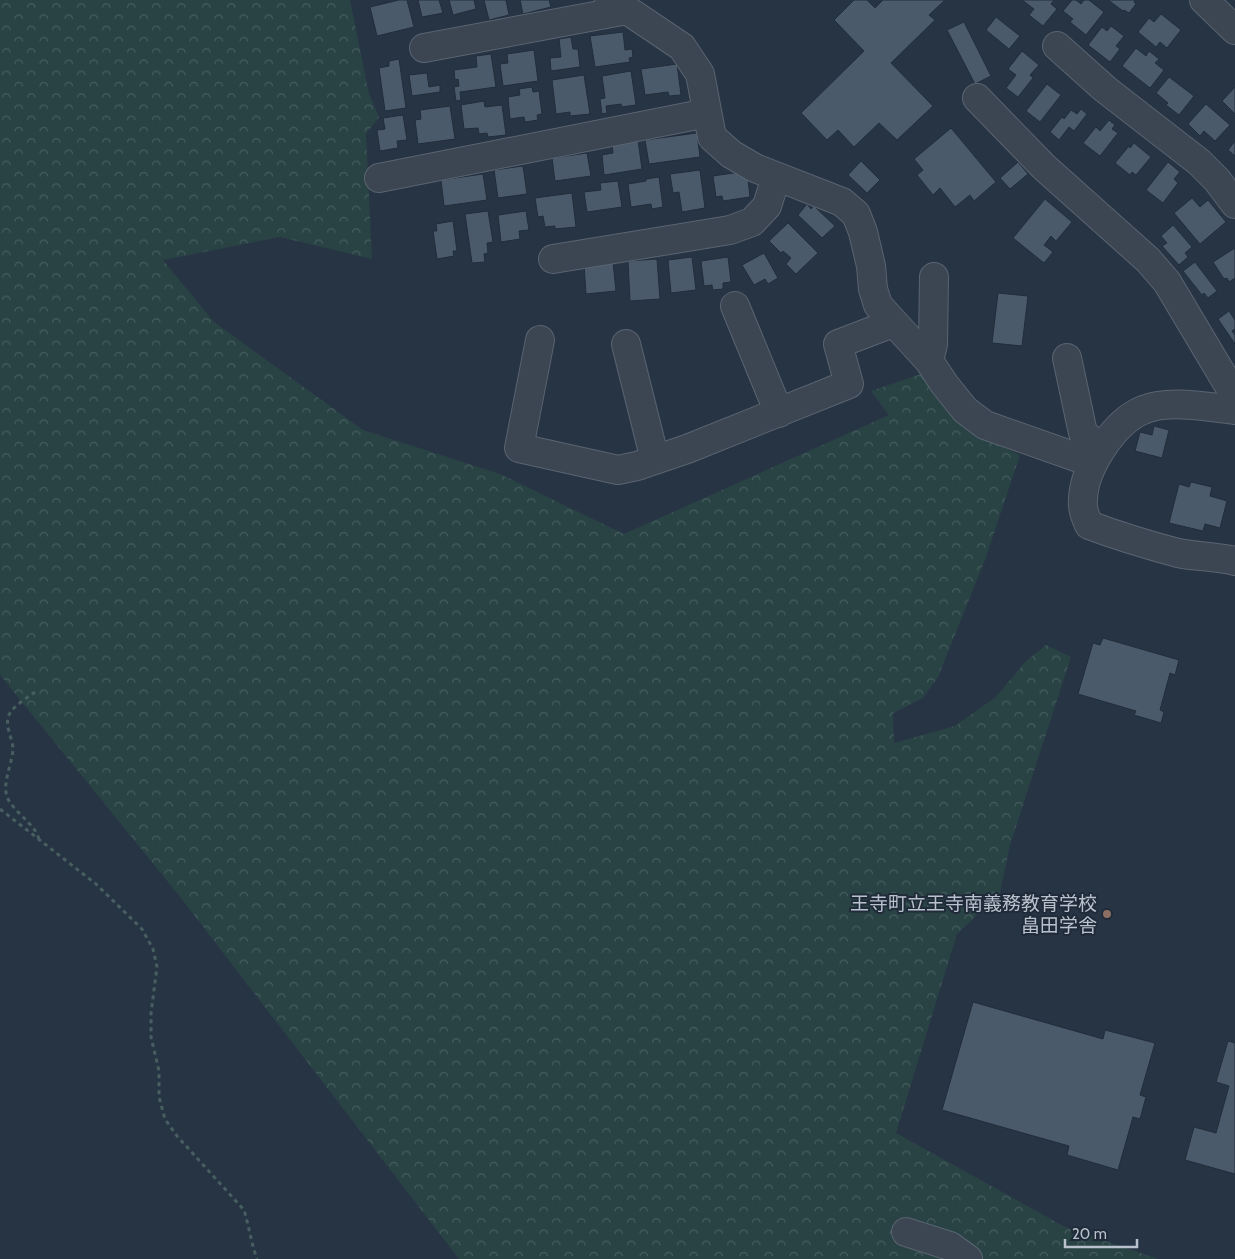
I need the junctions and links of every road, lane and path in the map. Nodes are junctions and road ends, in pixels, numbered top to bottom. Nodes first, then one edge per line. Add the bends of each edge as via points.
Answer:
1 (1204, 0) edge
2 (618, 5) edge
3 (1235, 30) edge
4 (1057, 46) dead end
5 (424, 48) dead end
6 (977, 98) dead end
7 (707, 113) junction
8 (776, 177) junction
9 (379, 178) dead end
10 (1235, 204) edge
11 (553, 259) dead end
12 (934, 277) dead end
13 (735, 306) dead end
14 (893, 323) junction
15 (540, 340) dead end
16 (626, 344) dead end
17 (1067, 358) dead end
18 (929, 361) junction
19 (1235, 396) edge
20 (1235, 410) edge
21 (779, 413) junction
22 (1097, 456) junction
23 (656, 460) junction
24 (1235, 562) edge
25 (35, 692) dead end
26 (0, 809) edge
27 (39, 840) junction
28 (906, 1232) dead end
29 (257, 1259) edge
30 (968, 1259) edge

1 - 3 street
2 - 5 street
2 - 7 street via 682,47 700,74
4 - 10 street via 1105,89 1199,162
6 - 19 street via 1044,167 1148,260 1167,282
7 - 8 street via 712,137 731,154
7 - 9 street
8 - 11 street via 767,206 752,222 730,230
8 - 14 street via 842,202 856,214 864,232 878,305
12 - 18 street via 933,344
13 - 21 street
14 - 18 street
14 - 21 street via 838,344 850,384
15 - 23 street via 519,448 618,470
16 - 23 street
17 - 22 street via 1083,433
18 - 22 street via 965,410 985,425
20 - 22 street via 1164,405 1143,410 1121,424
21 - 23 street
22 - 24 street via 1082,498 1083,513 1089,525 1179,553
25 - 27 path via 8,717 13,751 6,785 7,798 36,830
26 - 27 path
27 - 29 path via 96,884 146,936 157,967 151,1037 159,1071 158,1097 164,1119 244,1210
28 - 30 street via 950,1246

